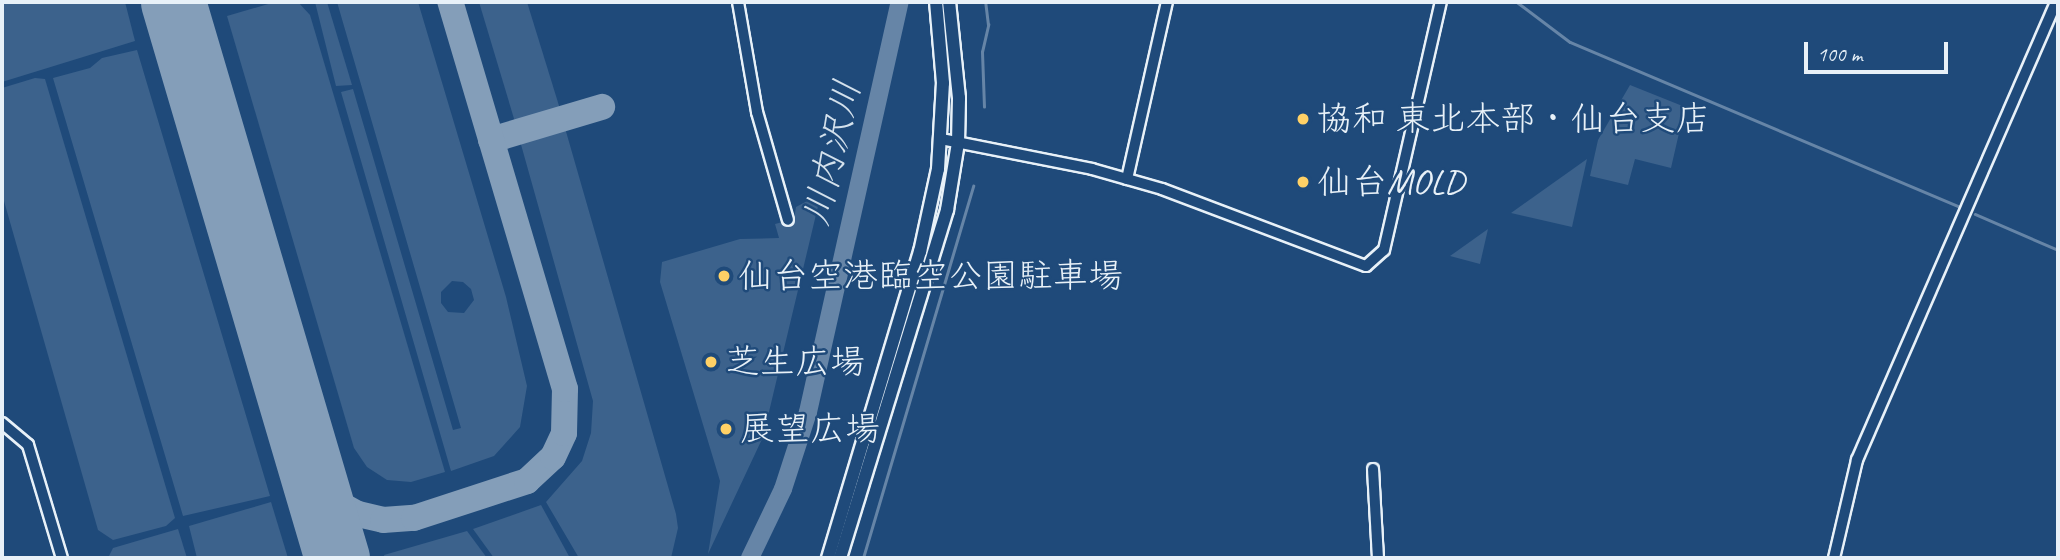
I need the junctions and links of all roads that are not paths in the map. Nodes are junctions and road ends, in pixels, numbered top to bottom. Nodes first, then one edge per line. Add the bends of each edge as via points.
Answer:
1 (738, 2) edge
2 (936, 2) edge
3 (949, 2) edge
4 (1167, 2) edge
5 (1441, 2) edge
6 (2056, 2) edge
7 (942, 139) junction
8 (958, 143) junction
9 (1127, 179) junction
10 (788, 220) dead end
11 (2, 423) edge
12 (1373, 469) dead end
13 (62, 558) edge
14 (828, 558) edge
15 (840, 558) edge
16 (1378, 558) edge
17 (1835, 558) edge

1 - 10 street via 757,112
2 - 7 main road
3 - 8 main road via 959,98
4 - 9 street
5 - 9 street via 1387,242 1373,264 1359,266
6 - 17 street via 1857,460
7 - 8 street
7 - 14 main road via 920,252
8 - 9 street
8 - 15 main road via 933,262
11 - 13 street via 29,445
12 - 16 street

